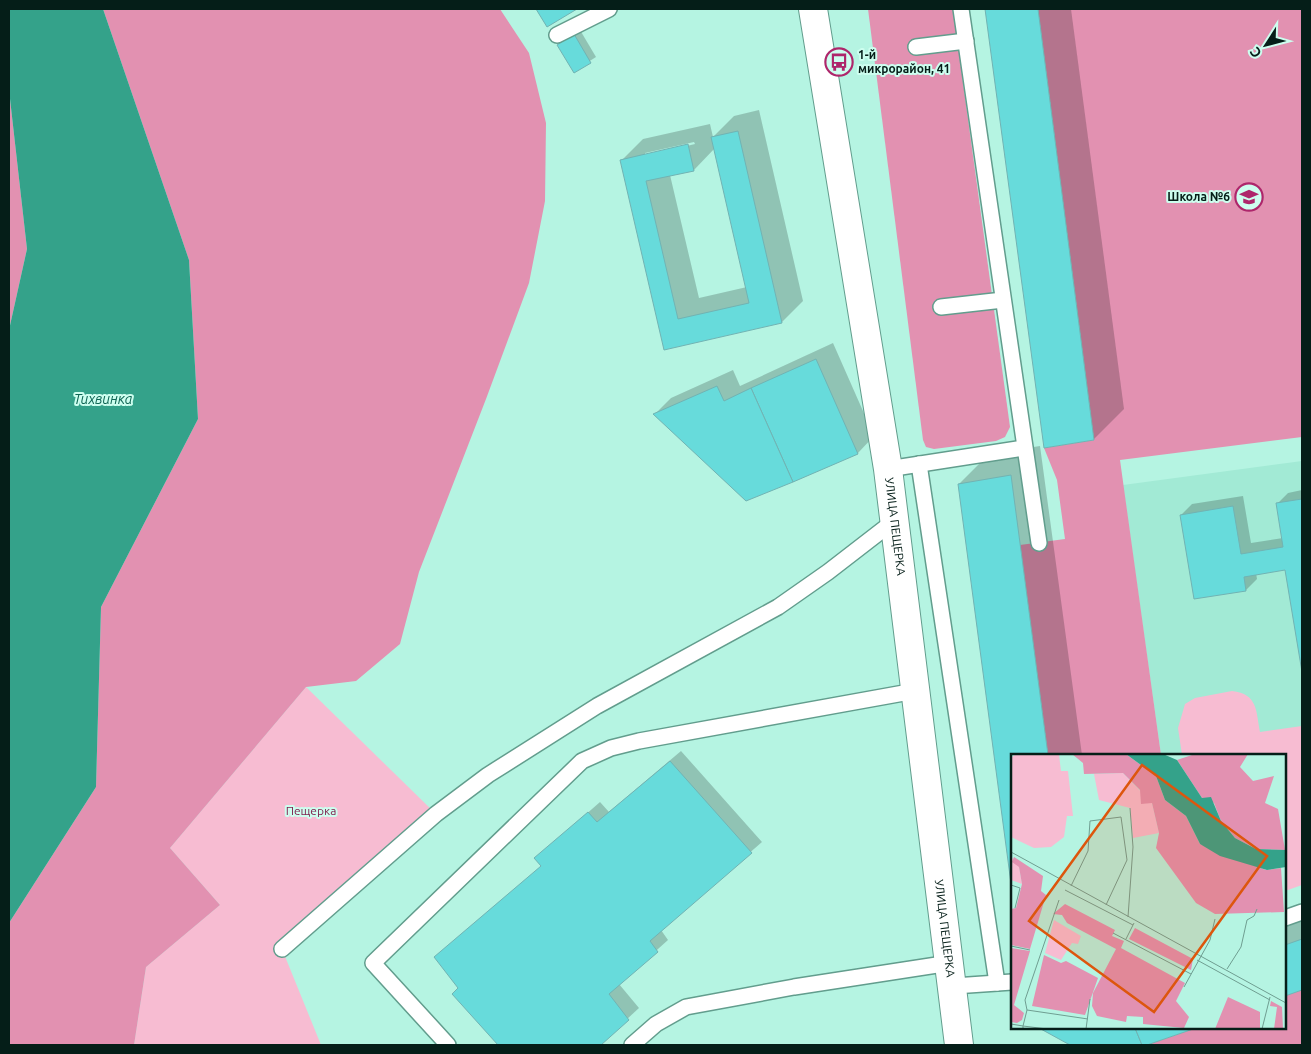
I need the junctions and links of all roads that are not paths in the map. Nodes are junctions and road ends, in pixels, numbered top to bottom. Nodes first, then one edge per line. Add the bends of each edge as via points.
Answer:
1 (610, 9) edge
2 (813, 9) edge
3 (961, 9) edge
4 (557, 35) dead end
5 (966, 40) junction
6 (916, 47) dead end
7 (1003, 300) junction
8 (941, 307) dead end
9 (1024, 448) junction
10 (919, 464) junction
11 (888, 468) junction
12 (894, 521) junction
13 (1039, 543) dead end
14 (915, 691) junction
15 (1302, 912) edge
16 (1286, 918) edge
17 (282, 949) dead end
18 (952, 974) junction
19 (1011, 982) edge
20 (996, 983) junction
21 (448, 1045) edge
22 (632, 1045) edge
23 (959, 1045) edge

1 - 4 lane
2 - 11 street, УЛИЦА ПЕЩЕРКА
3 - 5 lane
5 - 6 lane
5 - 7 lane
7 - 8 lane
7 - 9 lane
9 - 10 lane
9 - 13 lane
10 - 11 lane
10 - 20 lane
11 - 12 street, УЛИЦА ПЕЩЕРКА
12 - 14 street, УЛИЦА ПЕЩЕРКА
12 - 17 lane via 778,607 597,706 488,775 436,814
14 - 18 street, УЛИЦА ПЕЩЕРКА
14 - 21 lane via 639,741 611,748 582,761 373,963
15 - 16 lane
18 - 20 lane
18 - 22 lane via 784,989 686,1007 656,1024
18 - 23 street, УЛИЦА ПЕЩЕРКА
19 - 20 lane

